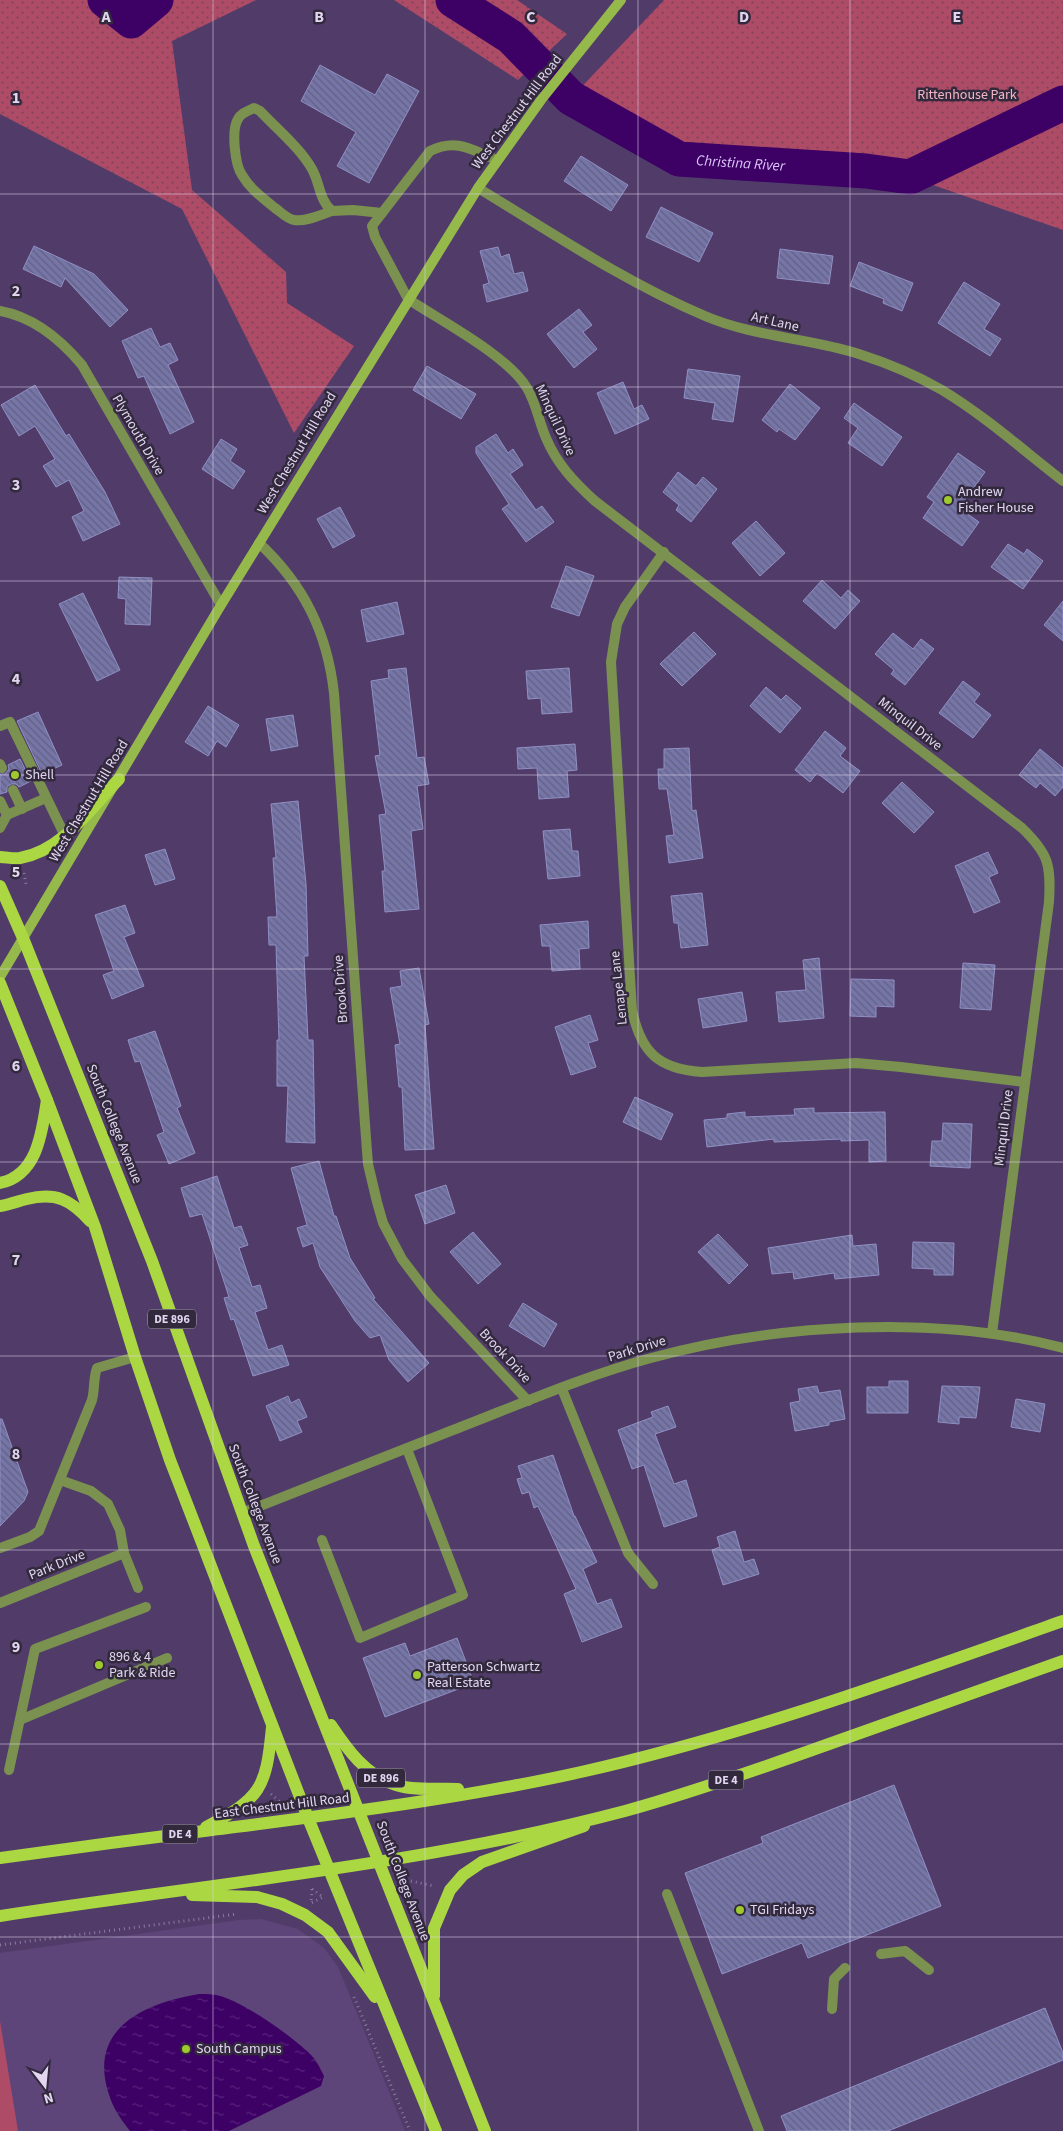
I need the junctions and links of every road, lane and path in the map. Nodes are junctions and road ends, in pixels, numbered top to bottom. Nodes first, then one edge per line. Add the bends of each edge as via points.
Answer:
1 (621, 0) edge
2 (497, 160) junction
3 (478, 188) junction
4 (332, 211) junction
5 (382, 213) junction
6 (408, 299) junction
7 (0, 311) edge
8 (1063, 481) edge
9 (259, 543) junction
10 (664, 552) junction
11 (221, 605) junction
12 (0, 726) edge
13 (119, 779) junction
14 (13, 790) dead end
15 (46, 798) junction
16 (0, 801) edge
17 (22, 809) junction
18 (7, 815) junction
19 (0, 828) edge
20 (65, 836) junction
21 (0, 857) edge
22 (24, 868) dead end
23 (26, 884) dead end
24 (0, 886) edge
25 (23, 938) junction
26 (0, 978) edge
27 (0, 983) edge
28 (1024, 1082) junction
29 (47, 1100) junction
30 (0, 1183) edge
31 (0, 1206) edge
32 (95, 1227) junction
33 (992, 1333) junction
34 (1063, 1348) edge
35 (135, 1357) junction
36 (562, 1388) junction
37 (528, 1401) junction
38 (407, 1449) junction
39 (60, 1480) junction
40 (242, 1513) junction
41 (322, 1540) dead end
42 (0, 1548) edge
43 (124, 1553) junction
44 (653, 1584) dead end
45 (138, 1588) dead end
46 (0, 1603) edge
47 (146, 1607) dead end
48 (1063, 1621) edge
49 (167, 1658) dead end
50 (1063, 1661) edge
51 (316, 1702) junction
52 (20, 1720) junction
53 (272, 1724) junction
54 (9, 1770) dead end
55 (481, 1790) junction
56 (624, 1811) junction
57 (360, 1812) junction
58 (308, 1818) junction
59 (198, 1831) junction
60 (0, 1858) edge
61 (379, 1861) junction
62 (330, 1869) junction
63 (406, 1880) dead end
64 (436, 1887) dead end
65 (157, 1894) junction
66 (666, 1894) dead end
67 (324, 1897) joint
68 (246, 1914) dead end
69 (0, 1916) edge
70 (0, 1945) edge
71 (881, 1954) dead end
72 (845, 1968) dead end
73 (929, 1970) dead end
74 (350, 1988) dead end
75 (434, 2003) junction
76 (832, 2009) dead end
77 (386, 2013) junction
78 (410, 2131) edge
79 (436, 2131) edge
80 (485, 2131) edge
81 (759, 2131) edge

1 - 2 street, West Chestnut Hill Road
2 - 3 street, West Chestnut Hill Road
2 - 5 street via 458,145 444,145 430,151
3 - 6 street, West Chestnut Hill Road
3 - 8 street, Art Lane via 634,282 706,317 857,354 913,375 967,407
4 - 4 street via 323,201 312,169 299,152 260,111 254,108 243,112 235,127 234,143 240,173 246,181 290,219 308,219
4 - 5 street
5 - 6 street via 372,226 375,237
6 - 9 street, West Chestnut Hill Road
6 - 10 street, Minquil Drive via 489,351 516,374 526,388 546,438 565,472 595,501
7 - 11 street, Plymouth Drive via 28,320 49,332 82,365
9 - 11 street, West Chestnut Hill Road
9 - 37 street, Brook Drive via 285,569 306,601 328,654 334,694 366,1138 377,1202 391,1240 415,1278
10 - 28 street, Minquil Drive via 1035,840 1050,870 1050,885
10 - 28 street, Lenape Lane via 625,607 617,624 611,662 632,1010 640,1038 657,1058 683,1071 856,1063
11 - 13 street, West Chestnut Hill Road
12 - 15 street via 10,722
13 - 20 main road
13 - 25 street, West Chestnut Hill Road
14 - 17 street
15 - 17 street
15 - 20 street
16 - 18 street
17 - 18 street
18 - 19 street
20 - 21 main road via 43,850 19,858
22 - 23 path
24 - 25 main road, South College Avenue / DE 896
25 - 26 street, West Chestnut Hill Road
25 - 40 main road, South College Avenue / DE 896 via 152,1261
27 - 29 main road
28 - 33 street, Minquil Drive
29 - 30 main road via 39,1145 33,1158 20,1173
29 - 32 main road
31 - 32 main road via 49,1196 68,1200
32 - 35 main road
33 - 34 street, Park Drive
33 - 36 street, Park Drive via 876,1328 762,1336 649,1358
35 - 39 street via 97,1368 92,1400
35 - 53 main road via 170,1460
36 - 37 street, Park Drive
36 - 44 street via 628,1553
37 - 38 street, Park Drive
38 - 40 street, Park Drive
38 - 41 street via 464,1595 360,1638
39 - 42 street via 40,1531
39 - 43 street via 91,1491 108,1504 120,1530
40 - 51 main road, South College Avenue / DE 896
43 - 45 street
43 - 46 street, Park Drive
47 - 52 street via 35,1649
48 - 55 main road, DE 4 via 884,1684 700,1742 584,1771
49 - 52 street
50 - 56 main road, DE 4 via 729,1779
51 - 55 main road, DE 896 via 343,1743 359,1762 378,1776 396,1785
51 - 57 main road, South College Avenue
52 - 54 street
53 - 58 main road
53 - 59 main road via 268,1760 263,1779 253,1797 237,1811
55 - 57 main road, DE 4
56 - 61 main road, DE 4 via 458,1848
56 - 75 main road via 482,1862 463,1875 449,1892 434,1928
57 - 58 main road, East Chestnut Hill Road / DE 4
57 - 61 main road, South College Avenue
58 - 59 main road, East Chestnut Hill Road / DE 4
58 - 62 main road
59 - 60 main road, East Chestnut Hill Road / DE 4
61 - 62 main road, DE 4
61 - 75 main road, South College Avenue
62 - 65 main road, DE 4
62 - 77 main road
63 - 64 path
65 - 69 main road, DE 4
65 - 77 main road via 257,1897 305,1915 328,1932
66 - 81 street
67 - 67 path via 318,1893 312,1889 311,1903
68 - 70 path
71 - 73 street via 905,1951
72 - 76 street via 834,1979
74 - 78 path
75 - 80 main road, South College Avenue
77 - 79 main road

